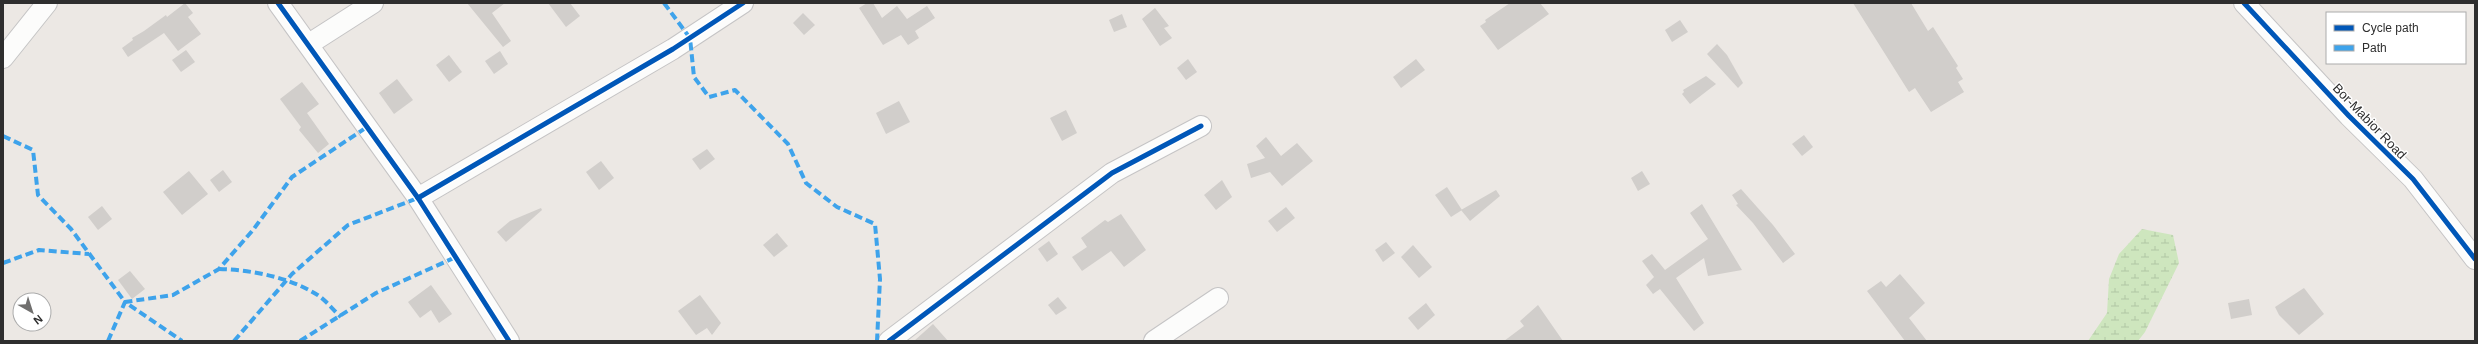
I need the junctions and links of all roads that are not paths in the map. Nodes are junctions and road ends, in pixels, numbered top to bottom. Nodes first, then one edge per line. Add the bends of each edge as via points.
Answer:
1 (47, 3) edge
2 (278, 3) edge
3 (373, 3) edge
4 (743, 3) edge
5 (2244, 3) edge
6 (308, 44) junction
7 (3, 58) edge
8 (1201, 126) dead end
9 (418, 198) junction
10 (2475, 259) edge
11 (1218, 298) dead end
12 (509, 341) edge
13 (889, 341) edge
14 (1154, 341) edge

1 - 7 street
2 - 6 street
3 - 6 street
4 - 9 street via 673,49
5 - 10 street, Bor-Mabior Road via 2349,116 2413,179
6 - 9 street
8 - 13 street via 1112,173
9 - 12 street
11 - 14 street

